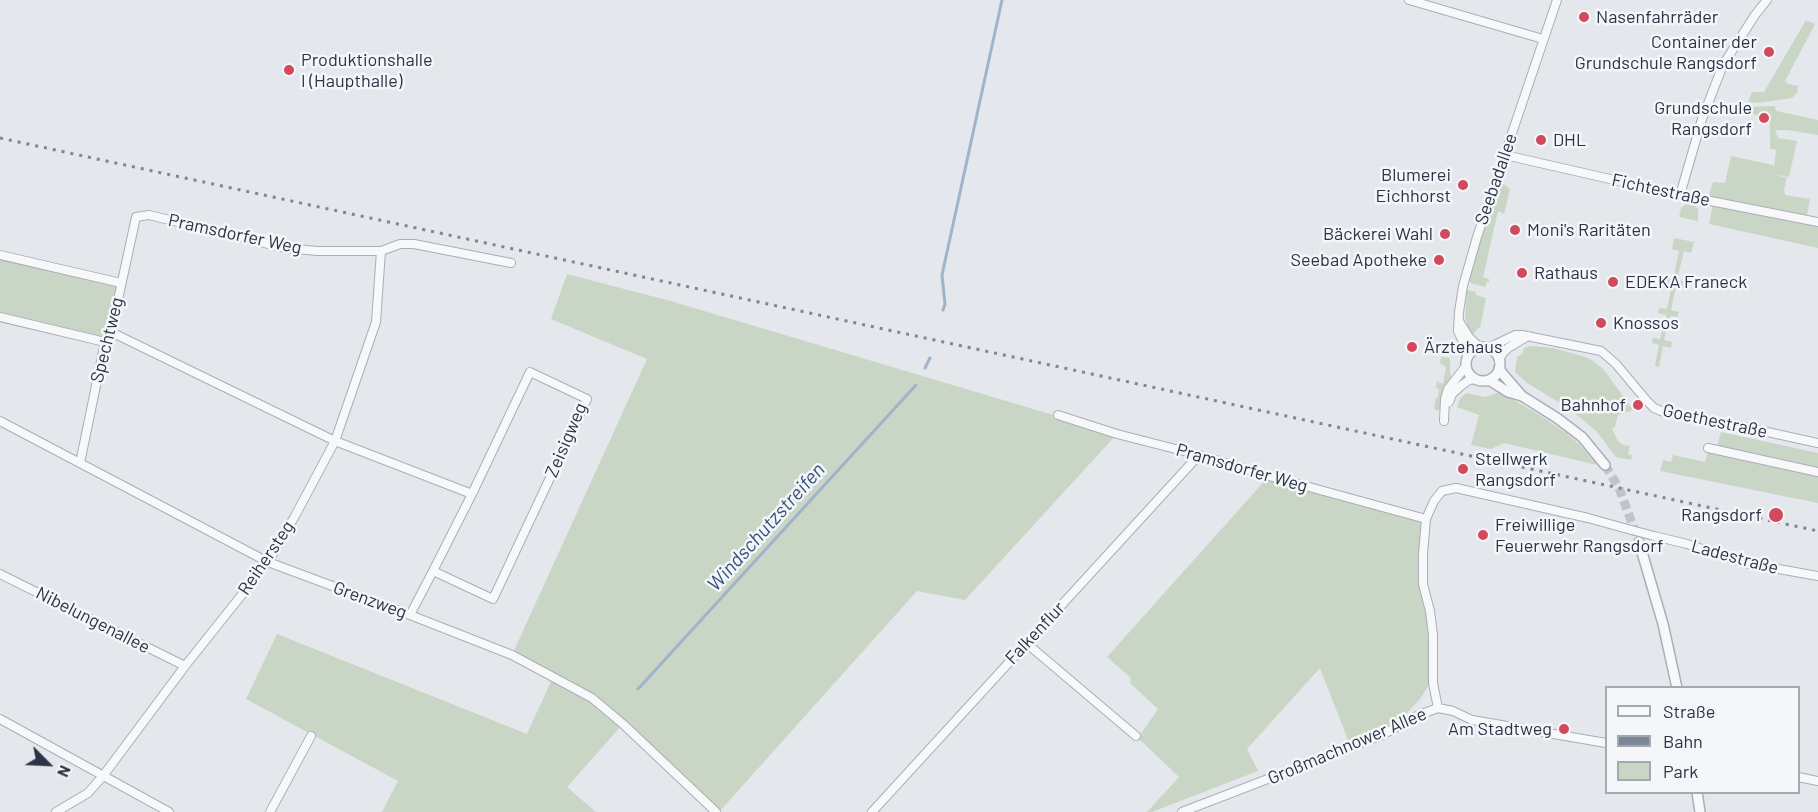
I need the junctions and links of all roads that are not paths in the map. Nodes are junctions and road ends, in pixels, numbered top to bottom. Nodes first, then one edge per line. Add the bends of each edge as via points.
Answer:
1 (1409, 0) edge
2 (1557, 0) edge
3 (1767, 0) edge
4 (1543, 39) junction
5 (1505, 155) junction
6 (1680, 195) junction
7 (136, 217) joint
8 (1818, 222) edge
9 (381, 251) junction
10 (0, 255) edge
11 (511, 263) dead end
12 (121, 283) junction
13 (0, 317) edge
14 (1459, 320) junction
15 (111, 332) junction
16 (1530, 336) junction
17 (105, 342) junction
18 (1485, 348) junction
19 (1469, 355) junction
20 (1499, 364) junction
21 (1466, 366) junction
22 (1475, 379) junction
23 (1489, 380) junction
24 (1522, 396) junction
25 (1445, 412) junction
26 (1058, 416) dead end
27 (0, 421) edge
28 (1444, 422) dead end
29 (335, 441) junction
30 (1818, 443) edge
31 (1708, 448) dead end
32 (1199, 455) junction
33 (80, 463) junction
34 (1605, 465) tunnel mouth
35 (1818, 472) edge
36 (1442, 492) joint
37 (472, 494) junction
38 (1426, 519) junction
39 (1639, 542) tunnel mouth
40 (268, 562) junction
41 (433, 571) junction
42 (0, 574) edge
43 (1818, 576) edge
44 (411, 615) junction
45 (1025, 642) junction
46 (185, 666) junction
47 (1677, 686) edge
48 (1437, 708) junction
49 (0, 720) edge
50 (311, 736) dead end
51 (1136, 736) dead end
52 (1605, 743) edge
53 (103, 776) junction
54 (1800, 777) edge
55 (1818, 781) edge
56 (1697, 794) edge
57 (56, 812) edge
58 (169, 812) edge
59 (270, 812) edge
60 (716, 812) edge
61 (872, 812) edge
62 (1182, 812) edge
63 (1700, 812) edge

1 - 4 street
2 - 4 street, Seebadallee
3 - 6 street via 1724,65 1702,119
4 - 5 street, Seebadallee
5 - 6 street, Fichtestraße
5 - 14 street, Seebadallee via 1463,286
6 - 8 street, Fichtestraße
7 - 9 street, Pramsdorfer Weg via 149,215 285,248
7 - 12 street, Spechtweg
9 - 11 street, Pramsdorfer Weg via 414,244
9 - 29 street, Reihersteg via 376,322
10 - 12 street
12 - 15 street, Spechtweg
13 - 17 street
14 - 18 street via 1469,337
14 - 19 street, Seebadallee via 1459,336
15 - 17 street, Spechtweg
15 - 29 street
16 - 18 street, Goethestraße via 1515,335
16 - 20 street via 1508,348
16 - 30 street, Goethestraße via 1601,351 1661,411
17 - 33 street, Spechtweg
18 - 19 street
18 - 20 street via 1495,353
19 - 21 street
20 - 23 street via 1496,375
20 - 24 street
21 - 22 street
21 - 25 street via 1448,389
22 - 23 street
22 - 25 street via 1452,394
23 - 24 street
24 - 34 street via 1582,437
25 - 28 street
26 - 32 street, Pramsdorfer Weg
27 - 33 street, Grenzweg
29 - 37 street
29 - 40 street, Reihersteg
31 - 35 street
32 - 38 street, Pramsdorfer Weg
32 - 45 street, Falkenflur
33 - 40 street, Grenzweg
36 - 38 street, Großmachnower Allee
36 - 43 street, Ladestraße, bridge via 1456,488 1577,515 1745,563
37 - 41 street, Zeisigweg
37 - 41 street, Zeisigweg via 530,372 587,399 493,599
38 - 48 street, Großmachnower Allee via 1423,584 1433,635
39 - 47 street
40 - 44 street, Grenzweg
40 - 46 street, Reihersteg
41 - 44 street, Zeisigweg
42 - 46 street, Nibelungenallee
44 - 60 street, Grenzweg via 512,655 592,698
45 - 51 street
45 - 61 street, Falkenflur
46 - 53 street, Reihersteg
48 - 52 street via 1472,720
48 - 62 street, Großmachnower Allee via 1382,735
49 - 53 street
50 - 59 street
53 - 57 street, Reihersteg via 88,793
53 - 58 street
54 - 55 street
56 - 63 street

